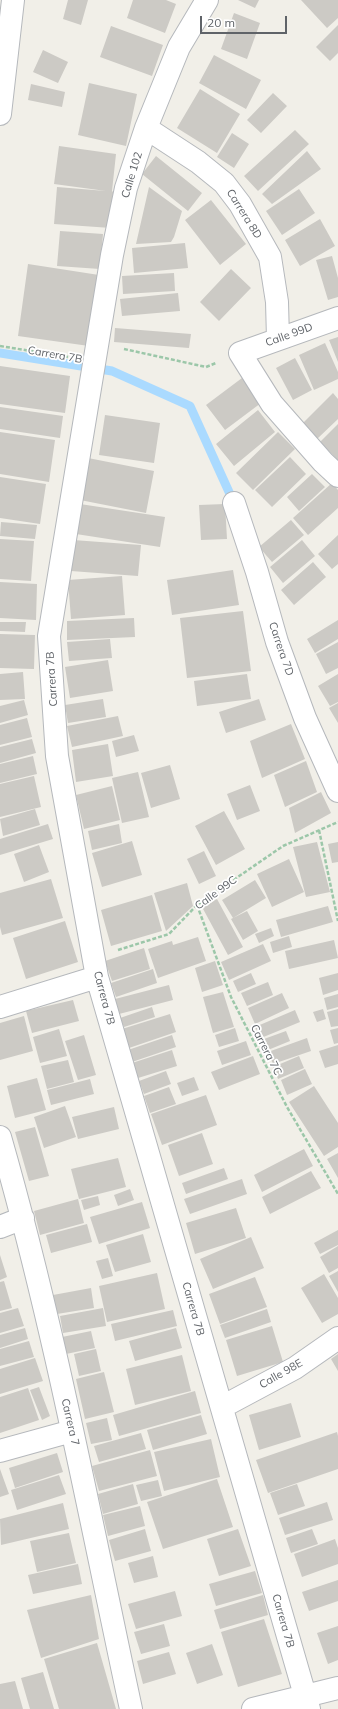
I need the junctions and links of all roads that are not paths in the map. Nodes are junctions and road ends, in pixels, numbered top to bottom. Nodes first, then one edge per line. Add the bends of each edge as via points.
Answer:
1 (13, 0) edge
2 (207, 0) edge
3 (0, 114) edge
4 (146, 128) junction
5 (338, 318) edge
6 (278, 338) junction
7 (95, 361) joint
8 (338, 476) edge
9 (234, 504) dead end
10 (338, 791) edge
11 (96, 968) junction
12 (0, 1007) edge
13 (0, 1137) edge
14 (23, 1218) junction
15 (0, 1227) edge
16 (338, 1338) edge
17 (222, 1407) junction
18 (72, 1431) junction
19 (0, 1451) edge
20 (338, 1688) edge
21 (307, 1703) edge
22 (131, 1709) edge
23 (253, 1709) edge

1 - 3 street
2 - 4 street, Calle 102 via 179,47
4 - 6 street, Carrera 8D via 198,162 224,183 240,204 270,257 277,302
4 - 7 street, Calle 102 via 126,188
5 - 6 street, Calle 99D
6 - 8 street, Calle 99D via 240,353 272,404
7 - 11 street, Carrera 7B via 49,636 57,756
9 - 10 street, Carrera 7D via 277,642 305,718
11 - 12 street
11 - 17 street, Carrera 7B
13 - 14 street, Carrera 7
14 - 15 street
14 - 18 street, Carrera 7
16 - 17 street, Calle 98E via 294,1368
17 - 21 street, Carrera 7B
18 - 19 street
18 - 22 street, Carrera 7
20 - 21 street
21 - 23 street

